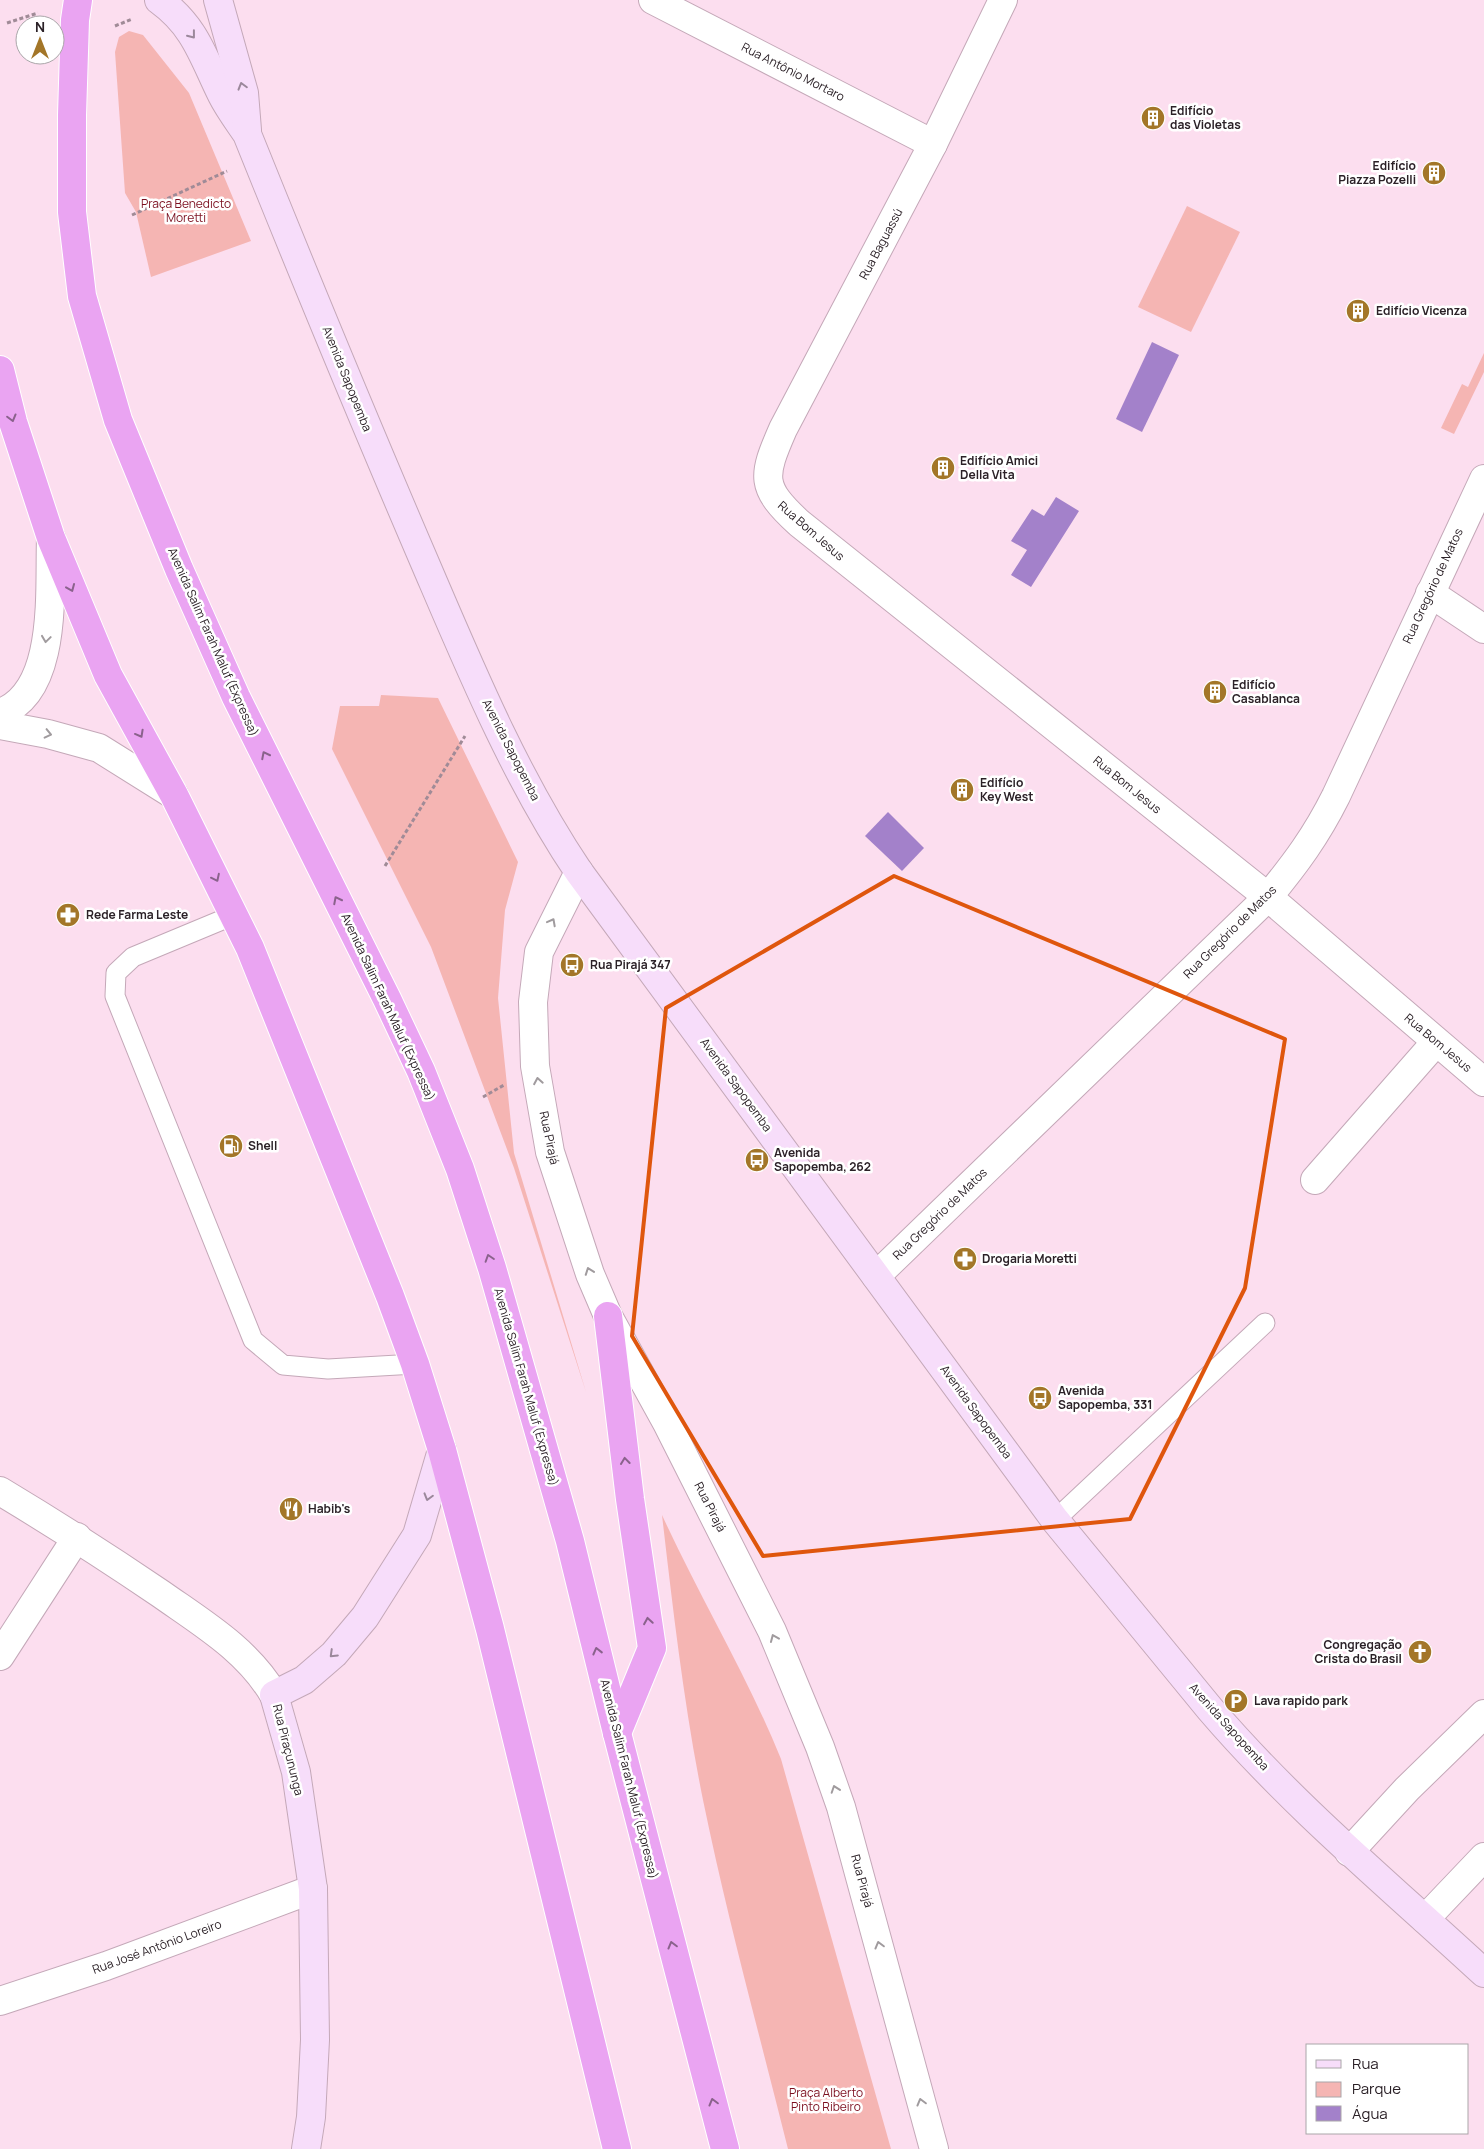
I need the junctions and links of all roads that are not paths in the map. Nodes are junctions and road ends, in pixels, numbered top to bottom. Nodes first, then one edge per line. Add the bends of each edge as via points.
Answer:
1 (78, 0) edge
2 (159, 0) edge
3 (218, 0) edge
4 (653, 0) edge
5 (1003, 0) edge
6 (247, 134) junction
7 (933, 144) junction
8 (0, 370) edge
9 (1484, 480) edge
10 (770, 489) joint
11 (51, 538) junction
12 (1430, 593) junction
13 (1484, 629) edge
14 (0, 713) edge
15 (0, 725) edge
16 (174, 795) junction
17 (579, 872) junction
18 (1268, 897) junction
19 (234, 916) junction
20 (1436, 1042) junction
21 (1484, 1082) edge
22 (1315, 1180) dead end
23 (876, 1276) junction
24 (608, 1316) junction
25 (1265, 1323) dead end
26 (415, 1364) junction
27 (442, 1450) junction
28 (0, 1491) edge
29 (1055, 1520) junction
30 (77, 1537) junction
31 (0, 1656) edge
32 (274, 1695) junction
33 (1484, 1714) edge
34 (617, 1733) junction
35 (1349, 1852) junction
36 (1484, 1857) edge
37 (313, 1889) junction
38 (1425, 1919) junction
39 (1484, 1973) edge
40 (0, 2001) edge
41 (306, 2149) edge
42 (617, 2149) edge
43 (725, 2149) edge
44 (934, 2149) edge

34 -> 1 highway, Avenida Salim Farah Maluf (Expressa) via 570,1541 492,1268 460,1169 421,1071 387,999 236,697 118,420 82,296 72,212 72,106
2 -> 6 main road, Avenida Sapopemba via 174,11 200,44 223,97
6 -> 3 main road, Avenida Sapopemba via 244,93
4 - 7 street, Rua Antônio Mortaro
5 - 7 street, Rua Baguassú
6 - 17 main road, Avenida Sapopemba via 358,407 471,671 550,830
7 - 10 street, Rua Baguassú via 783,430 769,464
8 -> 11 highway via 13,422
9 - 12 street, Rua Gregório de Matos
10 - 18 street, Rua Bom Jesus via 776,501 799,523
11 -> 14 street via 47,633 42,663 22,700
11 -> 16 highway via 108,676
12 - 13 street
12 - 18 street, Rua Gregório de Matos via 1317,833
15 -> 16 street via 99,748
16 -> 19 highway
17 - 23 main road, Avenida Sapopemba
24 -> 17 street, Rua Pirajá via 590,1274 550,1152 536,1066 533,1002 539,952
18 - 20 street, Rua Bom Jesus
18 - 23 street, Rua Gregório de Matos
19 - 26 highway via 258,967
19 - 26 lane via 133,957 116,973 115,996 254,1340 283,1365 328,1369
20 - 21 street, Rua Bom Jesus
20 - 22 street
23 - 29 main road, Avenida Sapopemba
34 -> 24 highway via 652,1648
44 -> 24 street, Rua Pirajá via 841,1807 820,1747 772,1631 667,1423
25 - 29 lane
26 - 27 highway
27 -> 32 main road via 417,1535 365,1617 334,1654 304,1680
27 - 42 highway via 490,1629
28 - 30 street, Rua Piraçununga
29 - 35 main road, Avenida Sapopemba via 1233,1736
30 - 31 street
30 - 32 street, Rua Piraçununga via 205,1625 246,1658 265,1678
32 - 37 main road, Rua Piraçununga via 296,1772
33 - 35 street via 1407,1789
43 -> 34 highway, Avenida Salim Farah Maluf (Expressa)
35 - 38 main road, Avenida Sapopemba
36 - 38 street
37 - 40 street, Rua José Antônio Loreiro via 106,1966
37 - 41 main road, Rua Piraçununga via 315,2040
38 - 39 main road, Avenida Sapopemba

